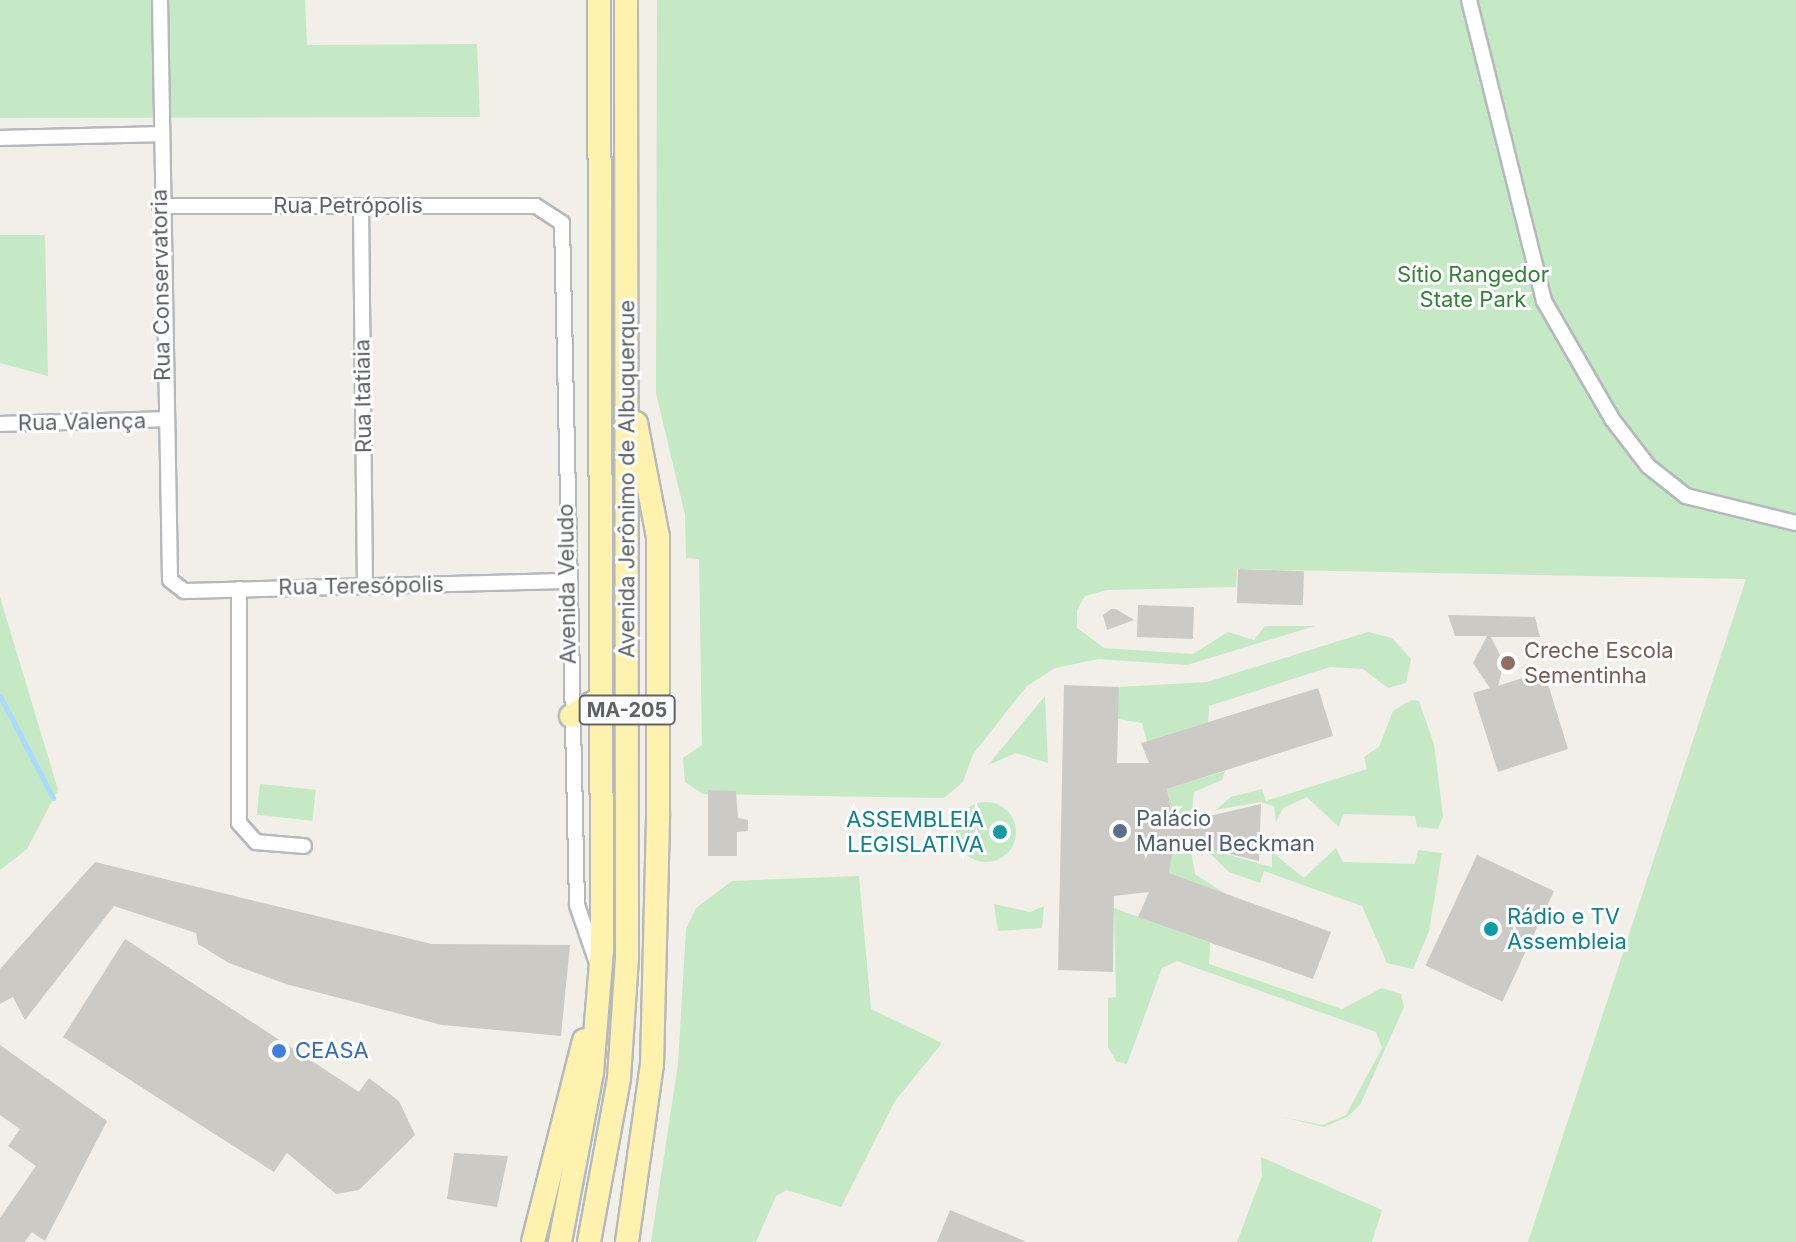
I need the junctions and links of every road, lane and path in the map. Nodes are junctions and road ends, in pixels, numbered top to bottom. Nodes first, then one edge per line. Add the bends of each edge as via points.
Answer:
1 (160, 0) edge
2 (599, 0) edge
3 (626, 0) edge
4 (1469, 0) edge
5 (159, 134) junction
6 (0, 138) edge
7 (160, 206) junction
8 (361, 206) junction
9 (536, 206) joint
10 (627, 379) junction
11 (164, 419) junction
12 (0, 424) edge
13 (627, 463) junction
14 (601, 481) junction
15 (649, 482) junction
16 (1796, 523) edge
17 (166, 570) joint
18 (566, 581) junction
19 (365, 586) junction
20 (239, 589) junction
21 (601, 698) junction
22 (571, 716) junction
23 (304, 846) dead end
24 (601, 973) junction
25 (533, 1242) edge
26 (560, 1242) edge
27 (589, 1242) edge
28 (627, 1242) edge

1 - 5 street, Rua Conservatoria
2 - 14 main road, Avenida Jerônimo de Albuquerque / MA-205
3 - 10 main road, Avenida Jerônimo de Albuquerque / MA-205
4 - 16 street via 1544,301 1612,419 1648,466 1686,496
5 - 6 street
5 - 7 street, Rua Conservatoria
7 - 8 street, Rua Petrópolis
7 - 11 street, Rua Conservatoria
8 - 9 street, Rua Petrópolis
8 - 19 street, Rua Itatiaia
9 - 18 street, Avenida Veludo via 555,214 564,230
10 - 13 main road, Avenida Jerônimo de Albuquerque / MA-205
10 - 15 main road
11 - 12 street, Rua Valença
11 - 17 street, Rua Conservatoria
13 - 14 main road
13 - 15 main road
13 - 27 main road, Avenida Jerônimo de Albuquerque / MA-205 via 624,1020
14 - 21 main road, Avenida Jerônimo de Albuquerque / MA-205
15 - 28 main road via 658,560 655,1017
17 - 20 street, Rua Teresópolis via 184,591
18 - 19 street, Rua Teresópolis
18 - 22 street, Avenida Veludo
19 - 20 street, Rua Teresópolis
20 - 23 street via 239,823 256,842
21 - 22 main road
21 - 24 main road, Avenida Jerônimo de Albuquerque / MA-205
22 - 24 street, Avenida Veludo via 577,905
24 - 25 main road, Avenida Jerônimo de Albuquerque
24 - 26 main road, Avenida Jerônimo de Albuquerque / MA-205 via 584,1129

